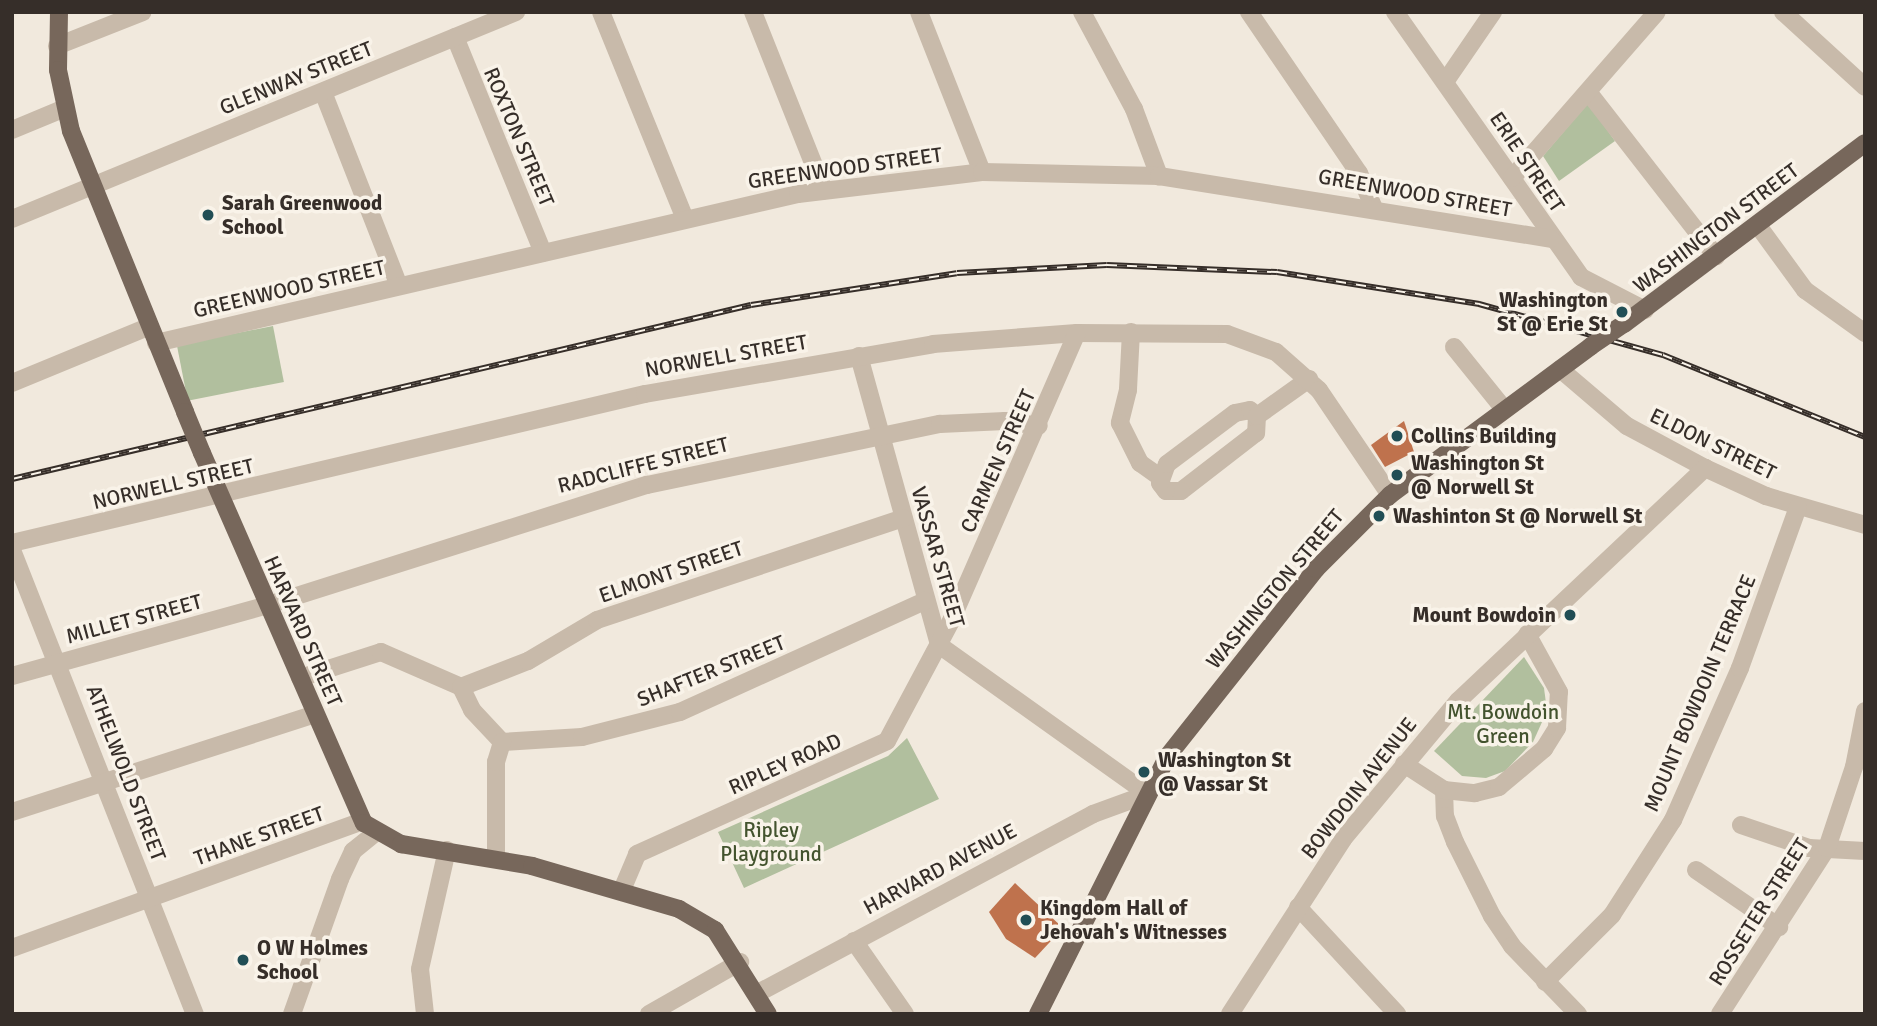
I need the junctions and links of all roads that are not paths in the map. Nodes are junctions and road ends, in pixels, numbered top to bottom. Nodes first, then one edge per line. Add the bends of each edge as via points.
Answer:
1 (59, 12) edge
2 (143, 12) edge
3 (516, 12) edge
4 (601, 12) edge
5 (753, 12) edge
6 (919, 12) edge
7 (1082, 12) edge
8 (1249, 12) edge
9 (1395, 12) edge
10 (1493, 12) edge
11 (1657, 12) edge
12 (1783, 12) edge
13 (455, 37) junction
14 (57, 46) junction
15 (1445, 82) junction
16 (1865, 87) edge
17 (323, 92) junction
18 (1589, 93) junction
19 (65, 108) junction
20 (12, 130) edge
21 (1865, 143) edge
22 (982, 172) junction
23 (1159, 176) junction
24 (1512, 178) junction
25 (93, 186) junction
26 (824, 190) junction
27 (1374, 208) junction
28 (12, 219) edge
29 (685, 219) junction
30 (1759, 227) junction
31 (1551, 239) junction
32 (543, 253) junction
33 (1716, 257) junction
34 (400, 286) junction
35 (1645, 310) junction
36 (150, 326) junction
37 (1130, 332) junction
38 (1077, 333) junction
39 (1865, 333) edge
40 (156, 343) junction
41 (1454, 346) dead end
42 (859, 356) junction
43 (1560, 369) junction
44 (1309, 379) junction
45 (12, 383) edge
46 (1504, 409) junction
47 (1257, 416) junction
48 (1039, 426) junction
49 (880, 435) junction
50 (1705, 468) junction
51 (1160, 477) junction
52 (221, 495) junction
53 (1390, 495) junction
54 (1798, 507) junction
55 (903, 518) junction
56 (1865, 524) edge
57 (12, 543) edge
58 (12, 550) edge
59 (925, 601) junction
60 (268, 605) junction
61 (1527, 634) junction
62 (939, 645) junction
63 (59, 664) junction
64 (12, 676) edge
65 (300, 678) junction
66 (461, 687) junction
67 (1865, 711) edge
68 (316, 714) junction
69 (502, 742) junction
70 (1404, 764) junction
71 (104, 783) junction
72 (1444, 790) junction
73 (1148, 794) junction
74 (12, 812) edge
75 (1741, 825) dead end
76 (369, 827) junction
77 (1827, 848) junction
78 (447, 850) junction
79 (1865, 851) edge
80 (496, 858) junction
81 (1696, 870) dead end
82 (622, 890) junction
83 (150, 898) junction
84 (1298, 907) junction
85 (1779, 927) junction
86 (855, 941) junction
87 (12, 948) edge
88 (740, 962) junction
89 (1545, 982) junction
90 (758, 993) junction
91 (195, 1014) edge
92 (292, 1014) edge
93 (425, 1014) edge
94 (649, 1014) edge
95 (768, 1014) edge
96 (905, 1014) edge
97 (1038, 1014) edge
98 (1230, 1014) edge
99 (1397, 1014) edge
100 (1578, 1014) edge
101 (1720, 1014) edge

1 - 14 main road, HARVARD STREET
2 - 14 street
3 - 13 street, GLENWAY STREET
4 - 29 street
5 - 26 street
6 - 22 street
7 - 23 street via 1134,109
8 - 27 street via 1359,173
9 - 15 street, ERIE STREET
10 - 15 street
11 - 18 street
12 - 16 street
13 - 17 street, GLENWAY STREET
13 - 32 street, ROXTON STREET
14 - 19 main road, HARVARD STREET
15 - 24 street, ERIE STREET
17 - 25 street, GLENWAY STREET
17 - 34 street
18 - 24 street
18 - 33 street
19 - 20 street
19 - 25 main road, HARVARD STREET
21 - 30 main road, WASHINGTON STREET
22 - 23 street, GREENWOOD STREET
22 - 26 street, GREENWOOD STREET
23 - 27 street, GREENWOOD STREET
24 - 31 street, ERIE STREET
25 - 28 street, GLENWAY STREET
25 - 36 main road, HARVARD STREET
26 - 29 street, GREENWOOD STREET
27 - 31 street, GREENWOOD STREET
29 - 32 street, GREENWOOD STREET
30 - 33 main road, WASHINGTON STREET
30 - 39 street via 1805,290
31 - 35 street, ERIE STREET via 1581,277
32 - 34 street, GREENWOOD STREET
33 - 35 main road, WASHINGTON STREET
34 - 40 street, GREENWOOD STREET
35 - 43 main road, WASHINGTON STREET, bridge
36 - 40 main road, HARVARD STREET
36 - 45 street
37 - 38 street, NORWELL STREET
37 - 44 street, NORWELL STREET via 1227,334 1276,352
37 - 51 street via 1128,390 1120,423 1140,463
38 - 42 street, NORWELL STREET via 933,344
38 - 48 street, CARMEN STREET
40 - 52 main road, HARVARD STREET, bridge
41 - 46 street
42 - 49 street, VASSAR STREET
42 - 52 street, NORWELL STREET via 554,414
43 - 46 main road, WASHINGTON STREET
43 - 50 street, ELDON STREET via 1627,426
44 - 47 street
44 - 53 street, NORWELL STREET
46 - 53 main road, WASHINGTON STREET
47 - 51 street via 1250,410 1235,413 1167,464
47 - 51 street via 1256,433 1181,491 1166,491
48 - 49 street, RADCLIFFE STREET via 986,421
48 - 62 street, CARMEN STREET
49 - 55 street, VASSAR STREET
49 - 60 street, RADCLIFFE STREET via 613,493
50 - 54 street, ELDON STREET
50 - 61 street, BOWDOIN AVENUE
52 - 57 street, NORWELL STREET
52 - 60 main road, HARVARD STREET
53 - 73 main road, WASHINGTON STREET via 1316,569 1188,729
54 - 56 street, ELDON STREET
54 - 89 street, MOUNT BOWDOIN TERRACE via 1740,667 1673,820 1612,915
55 - 59 street, VASSAR STREET
55 - 66 street, ELMONT STREET via 597,620 528,660
58 - 63 street, ATHELWOLD STREET
59 - 62 street, VASSAR STREET
59 - 69 street, SHAFTER STREET via 680,712 582,737
60 - 63 street, MILLET STREET
60 - 65 main road, HARVARD STREET
61 - 70 street, BOWDOIN AVENUE
61 - 72 street via 1559,692 1557,728 1544,749 1500,787 1475,793
62 - 73 street, VASSAR STREET
62 - 82 street, RIPLEY ROAD via 887,741 638,854
63 - 64 street, MILLET STREET
63 - 71 street, ATHELWOLD STREET
65 - 66 street via 381,652
65 - 68 main road, HARVARD STREET
66 - 69 street via 471,710
67 - 77 street, ROSSETER STREET
68 - 71 street
68 - 76 main road, HARVARD STREET
69 - 80 street via 496,762
70 - 72 street
70 - 84 street, BOWDOIN AVENUE via 1343,839
71 - 74 street
71 - 83 street, ATHELWOLD STREET
72 - 89 street via 1445,816 1466,869 1512,946
73 - 86 street, HARVARD AVENUE via 1093,814
73 - 97 main road, WASHINGTON STREET
75 - 77 street via 1809,848
76 - 78 main road via 401,844
76 - 83 street, THANE STREET
76 - 92 street via 340,879
77 - 79 street
77 - 85 street, ROSSETER STREET
78 - 80 main road
78 - 93 street via 420,969
80 - 82 main road
81 - 85 street
82 - 88 main road via 698,918 715,930
83 - 87 street, THANE STREET
83 - 91 street, ATHELWOLD STREET
84 - 98 street, BOWDOIN AVENUE
84 - 99 street
85 - 101 street, ROSSETER STREET
86 - 90 street, HARVARD AVENUE
86 - 96 street
88 - 90 main road
88 - 94 street
89 - 100 street
90 - 95 main road

